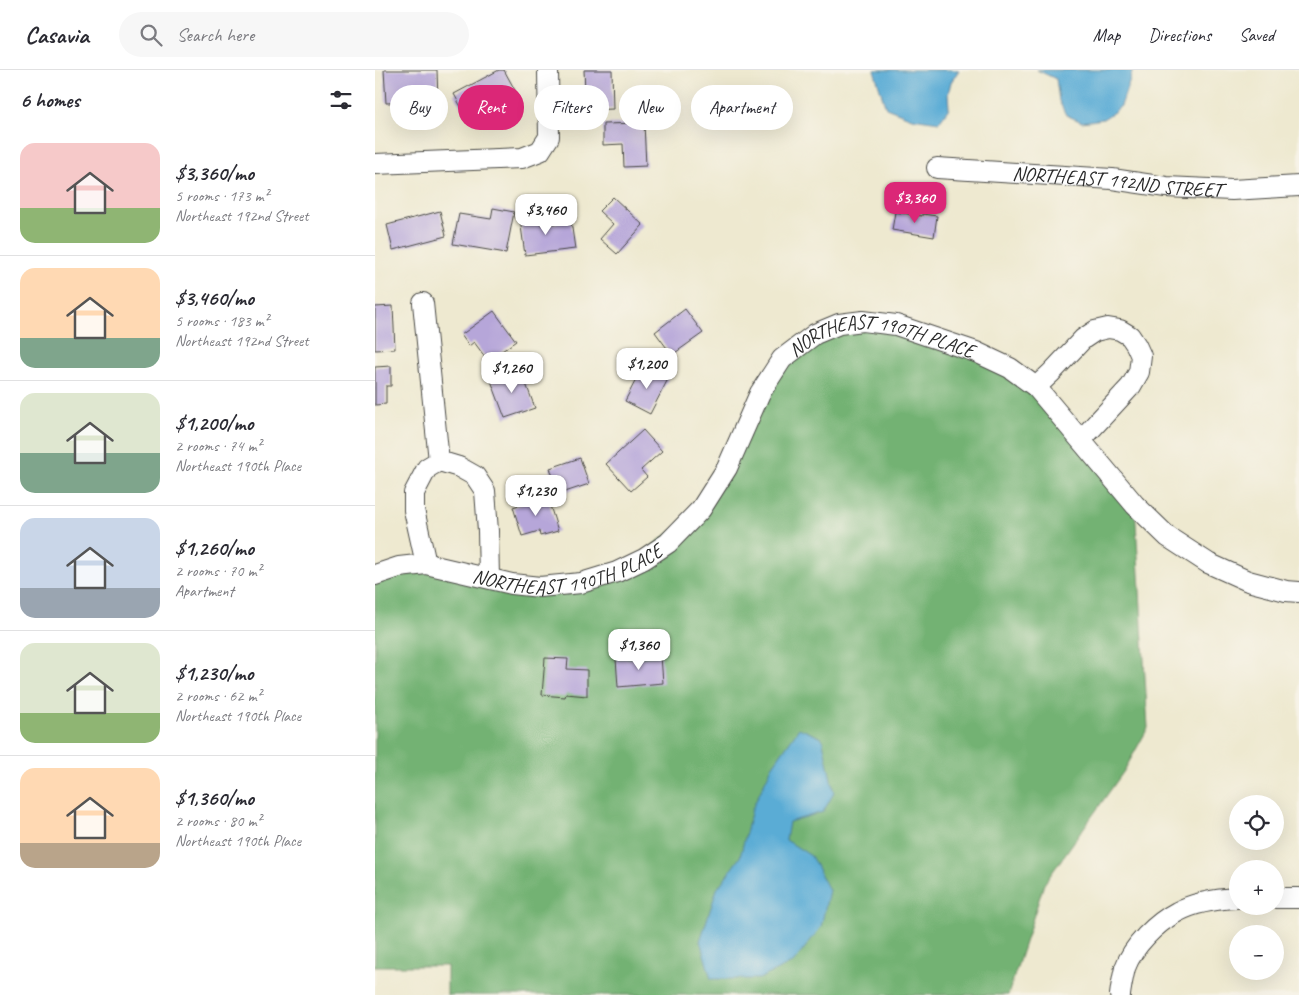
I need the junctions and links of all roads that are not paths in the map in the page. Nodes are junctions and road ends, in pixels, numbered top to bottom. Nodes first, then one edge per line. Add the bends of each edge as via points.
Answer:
1 (548, 70) edge
2 (375, 164) edge
3 (937, 168) dead end
4 (1299, 186) edge
5 (423, 303) dead end
6 (1036, 387) junction
7 (1081, 440) junction
8 (439, 461) junction
9 (426, 564) junction
10 (375, 575) edge
11 (489, 578) junction
12 (1299, 592) edge
13 (1284, 898) edge
14 (1299, 898) edge
15 (1229, 899) edge
16 (1119, 995) edge

1 - 2 street via 549,137 539,151 522,158
3 - 4 street, NORTHEAST 192ND STREET via 1112,179 1166,187 1232,190
5 - 8 street
6 - 7 street, NORTHEAST 190TH PLACE
6 - 7 street via 1095,331 1107,328 1120,330 1136,344 1141,356 1139,372 1131,386
6 - 11 street, NORTHEAST 190TH PLACE via 1010,368 976,352 896,325 863,321 839,324 815,334 782,359 760,393 727,468 701,509 668,543 617,572 581,583 540,587
7 - 12 street, NORTHEAST 190TH PLACE via 1135,505 1168,537 1208,564 1248,581
8 - 9 street via 427,468 414,493 414,510
8 - 11 street via 475,476 485,491
9 - 10 street, NORTHEAST 190TH PLACE via 399,567
9 - 11 street, NORTHEAST 190TH PLACE
13 - 14 street
15 - 16 street via 1177,911 1155,927 1138,945 1126,967

